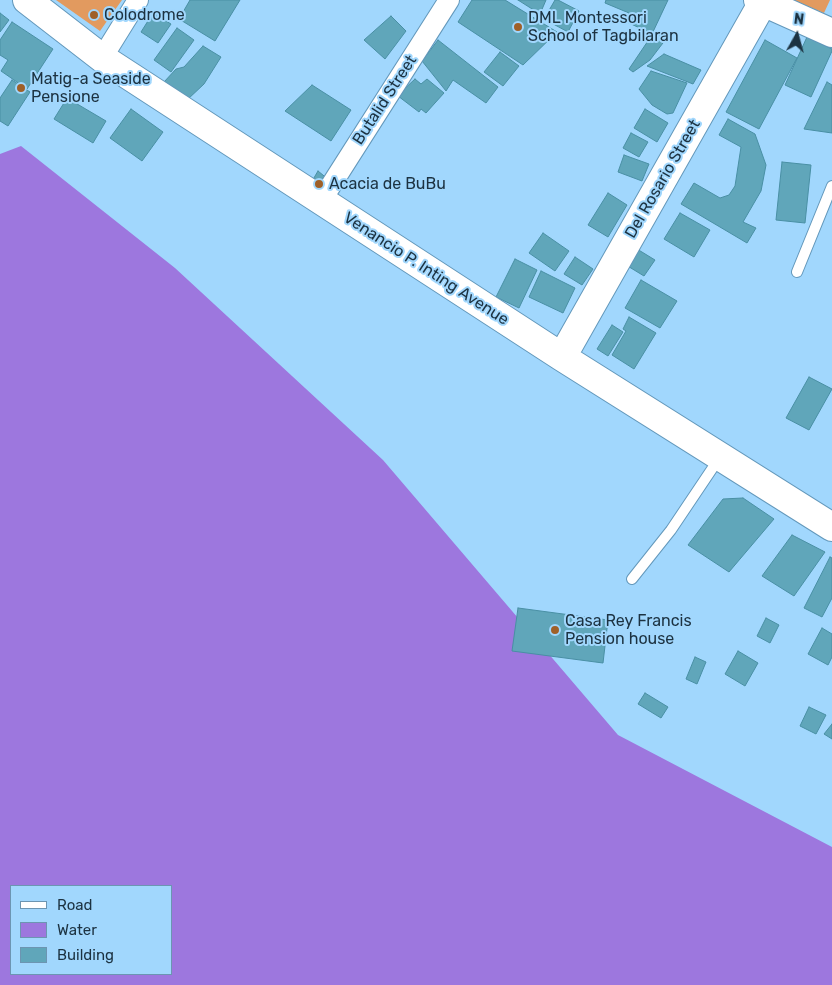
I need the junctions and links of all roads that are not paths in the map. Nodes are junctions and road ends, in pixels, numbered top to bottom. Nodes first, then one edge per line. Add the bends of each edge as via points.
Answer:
1 (27, 0) edge
2 (138, 0) edge
3 (449, 0) edge
4 (760, 1) edge
5 (832, 33) edge
6 (102, 58) junction
7 (832, 186) edge
8 (321, 201) junction
9 (797, 272) dead end
10 (562, 357) junction
11 (720, 456) junction
12 (832, 527) edge
13 (632, 580) dead end

1 - 6 main road, Venancio P. Inting Avenue
2 - 6 street
3 - 8 street, Butalid Street
4 - 5 main road
4 - 10 main road, Del Rosario Street
6 - 8 main road, Venancio P. Inting Avenue
7 - 9 lane
8 - 10 main road, Venancio P. Inting Avenue
10 - 11 main road, Venancio P. Inting Avenue
11 - 12 main road, Venancio P. Inting Avenue
11 - 13 lane via 671,530

